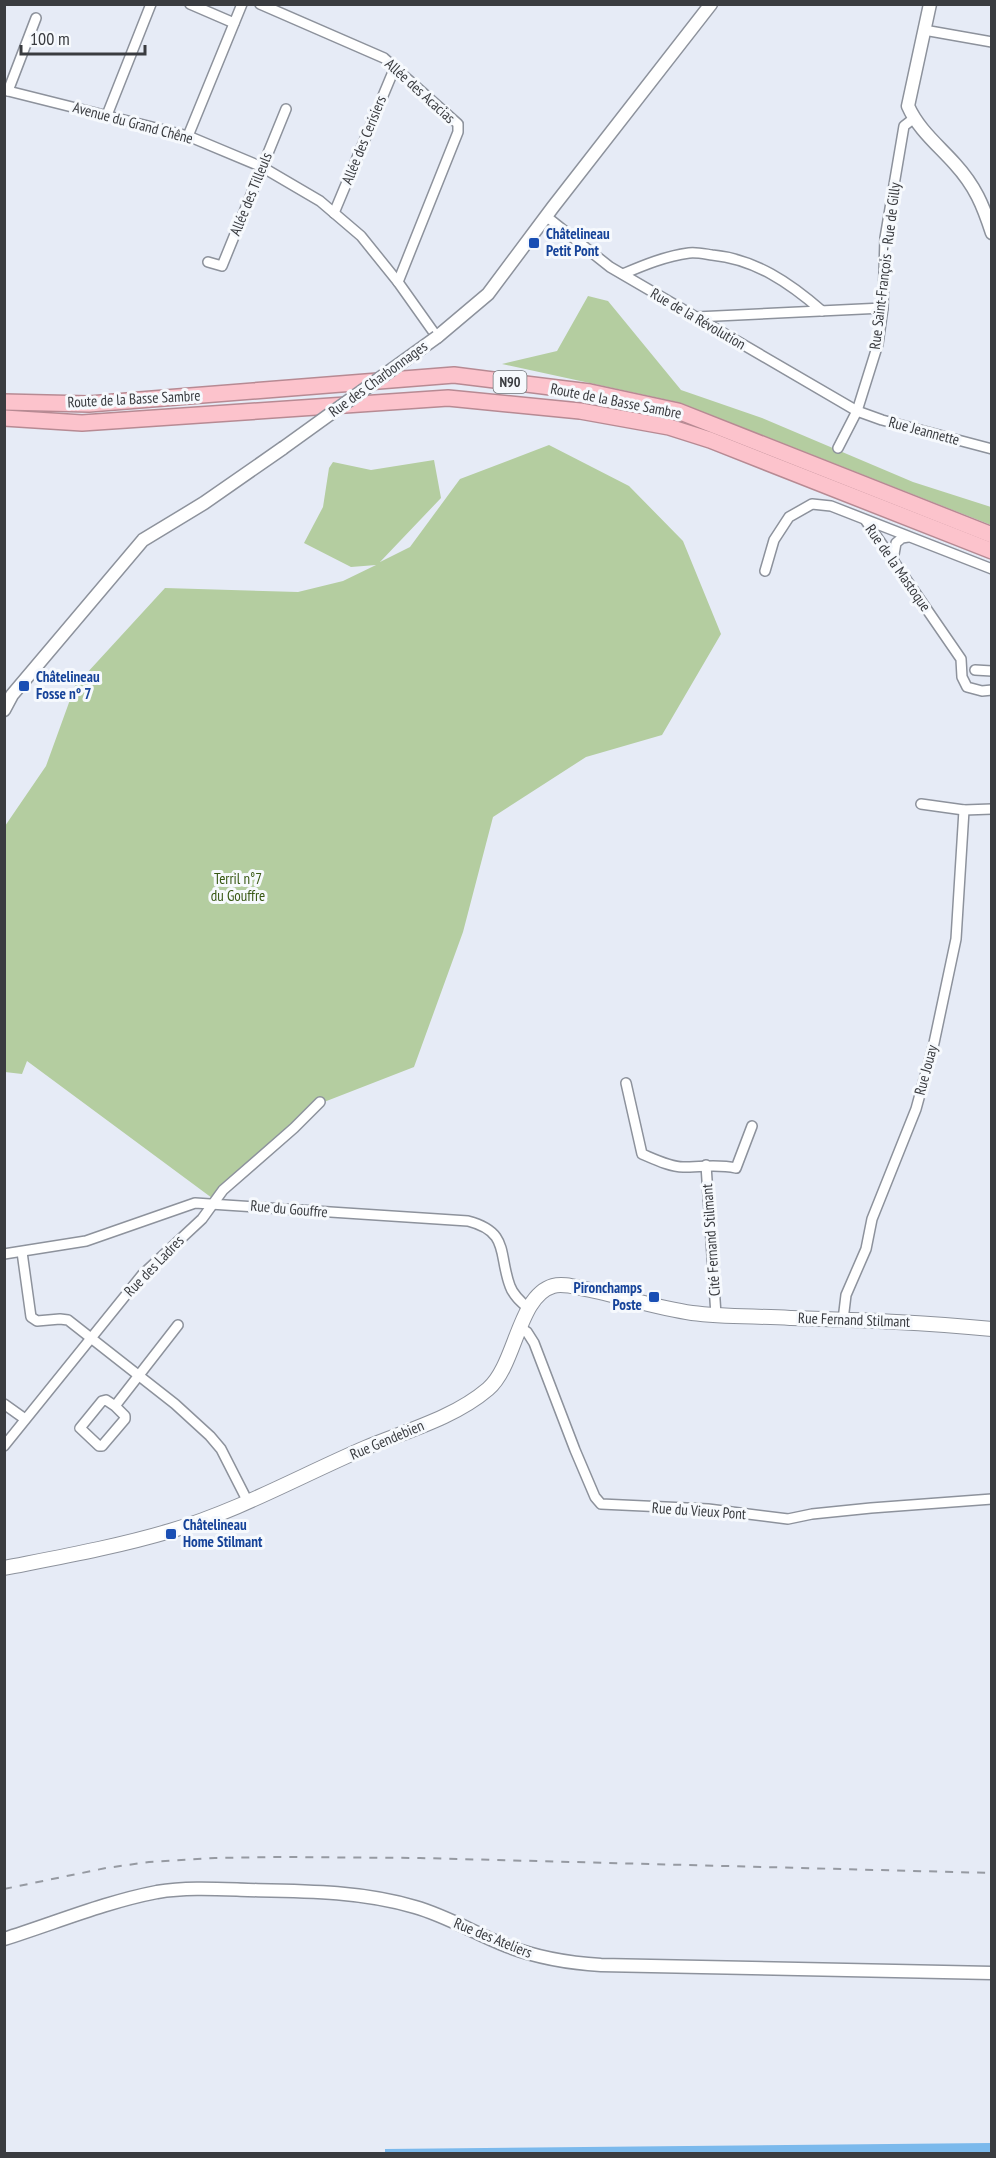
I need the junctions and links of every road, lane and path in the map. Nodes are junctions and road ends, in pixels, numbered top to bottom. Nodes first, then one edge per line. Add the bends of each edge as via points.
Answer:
1 (151, 4) edge
2 (190, 4) edge
3 (242, 4) edge
4 (260, 4) edge
5 (711, 4) edge
6 (930, 4) edge
7 (36, 18) dead end
8 (234, 23) junction
9 (924, 30) junction
10 (992, 42) edge
11 (395, 67) junction
12 (6, 91) edge
13 (286, 108) dead end
14 (107, 115) junction
15 (913, 119) junction
16 (189, 136) junction
17 (262, 166) junction
18 (334, 213) junction
19 (547, 217) junction
20 (992, 232) edge
21 (208, 262) dead end
22 (623, 274) junction
23 (398, 282) junction
24 (883, 308) junction
25 (822, 311) junction
26 (696, 318) junction
27 (437, 337) junction
28 (4, 402) edge
29 (857, 411) junction
30 (4, 418) edge
31 (838, 448) dead end
32 (992, 449) edge
33 (932, 511) junction
34 (867, 521) junction
35 (992, 529) edge
36 (992, 535) edge
37 (908, 537) junction
38 (968, 542) junction
39 (992, 551) edge
40 (992, 556) edge
41 (893, 560) junction
42 (992, 569) edge
43 (765, 571) dead end
44 (975, 670) dead end
45 (992, 671) edge
46 (992, 690) edge
47 (8, 694) edge
48 (4, 710) edge
49 (921, 804) dead end
50 (992, 809) edge
51 (964, 810) junction
52 (626, 1083) dead end
53 (320, 1102) dead end
54 (752, 1126) dead end
55 (706, 1165) junction
56 (213, 1203) junction
57 (22, 1252) junction
58 (4, 1254) edge
59 (528, 1308) junction
60 (717, 1315) junction
61 (843, 1320) junction
62 (178, 1325) dead end
63 (521, 1328) junction
64 (992, 1329) edge
65 (92, 1338) junction
66 (140, 1376) junction
67 (4, 1404) edge
68 (115, 1406) junction
69 (26, 1419) junction
70 (4, 1446) edge
71 (992, 1499) edge
72 (248, 1502) junction
73 (4, 1568) edge
74 (4, 1939) edge
75 (992, 1973) edge

1 - 14 street
2 - 8 street
3 - 8 street
4 - 11 street, Allée des Acacias via 384,58
5 - 19 street, Rue des Charbonnages
6 - 9 street
7 - 12 street
8 - 16 street
9 - 10 street
9 - 15 street via 908,106
11 - 18 street, Allée des Cerisiers
11 - 23 street, Allée des Acacias via 458,124
12 - 14 street, Avenue du Grand Chêne
13 - 17 street, Allée des Tilleuls
14 - 16 street, Avenue du Grand Chêne
15 - 20 street via 974,187
15 - 24 street, Rue Saint-François - Rue de Gilly via 904,126 885,237
16 - 17 street, Avenue du Grand Chêne
17 - 18 street, Avenue du Grand Chêne
17 - 21 street, Allée des Tilleuls via 222,266
18 - 23 street, Avenue du Grand Chêne via 361,236
19 - 22 street, Rue de la Révolution
19 - 27 street, Rue des Charbonnages via 488,294
22 - 25 street via 691,253 719,256 764,269
22 - 26 street, Rue de la Révolution
23 - 27 street, Avenue du Grand Chêne
24 - 25 street
24 - 29 street, Rue Saint-François - Rue de Gilly via 878,344
25 - 26 street
26 - 29 street, Rue de la Révolution
27 - 47 street, Rue des Charbonnages, bridge via 204,503 143,540
28 - 33 highway, Route de la Basse Sambre / N90 via 89,404 454,375 590,392 678,411
29 - 31 street, Rue Saint-François - Rue de Gilly
29 - 32 street, Rue Jeannette
30 - 38 highway, Route de la Basse Sambre / N90 via 82,423 448,398 580,411 669,427
33 - 35 highway via 949,512
33 - 36 highway, Route de la Basse Sambre / N90
34 - 37 street
34 - 41 street, Rue de la Mastoque
34 - 43 street, Rue de la Mastoque via 831,506 813,504 789,517 774,540
37 - 41 street via 896,543
37 - 42 street
38 - 39 highway, Route de la Basse Sambre / N90
38 - 40 highway
41 - 46 street, Rue de la Mastoque via 961,659 967,687
44 - 45 street
47 - 48 street, Rue des Charbonnages
49 - 51 street
50 - 51 street
51 - 61 street, Rue Jouay via 956,939 934,1043 916,1109 846,1294
52 - 55 street, Cité Fernand Stilmant via 642,1154 680,1168
53 - 56 street, Rue des Ladres
54 - 55 street, Cité Fernand Stilmant via 736,1168
55 - 60 street, Cité Fernand Stilmant
56 - 57 street, Rue du Gouffre via 195,1203 86,1241
56 - 59 street, Rue du Gouffre via 478,1224 499,1239 510,1286
56 - 65 street, Rue des Ladres via 202,1219 142,1275
57 - 58 street, Rue du Gouffre
57 - 65 street via 31,1317 37,1321 68,1320
59 - 60 main road, Rue Gendebien via 545,1290 564,1285 690,1313
59 - 63 main road, Rue Gendebien
60 - 61 main road, Rue Fernand Stilmant
61 - 64 main road, Rue Fernand Stilmant
62 - 66 street
63 - 71 street, Rue du Vieux Pont via 534,1343 575,1450 601,1504 708,1509 788,1519
63 - 72 main road, Rue Gendebien via 500,1376 456,1410
65 - 66 street
65 - 69 street, Rue des Ladres
66 - 68 street
66 - 72 street via 221,1449
67 - 69 street
68 - 68 street via 124,1419 99,1446 80,1428 102,1401
69 - 70 street, Rue des Ladres
72 - 73 main road, Rue Gendebien via 171,1531
74 - 75 street, Rue des Ateliers via 158,1892 294,1891 389,1900 418,1908 507,1946 566,1963

